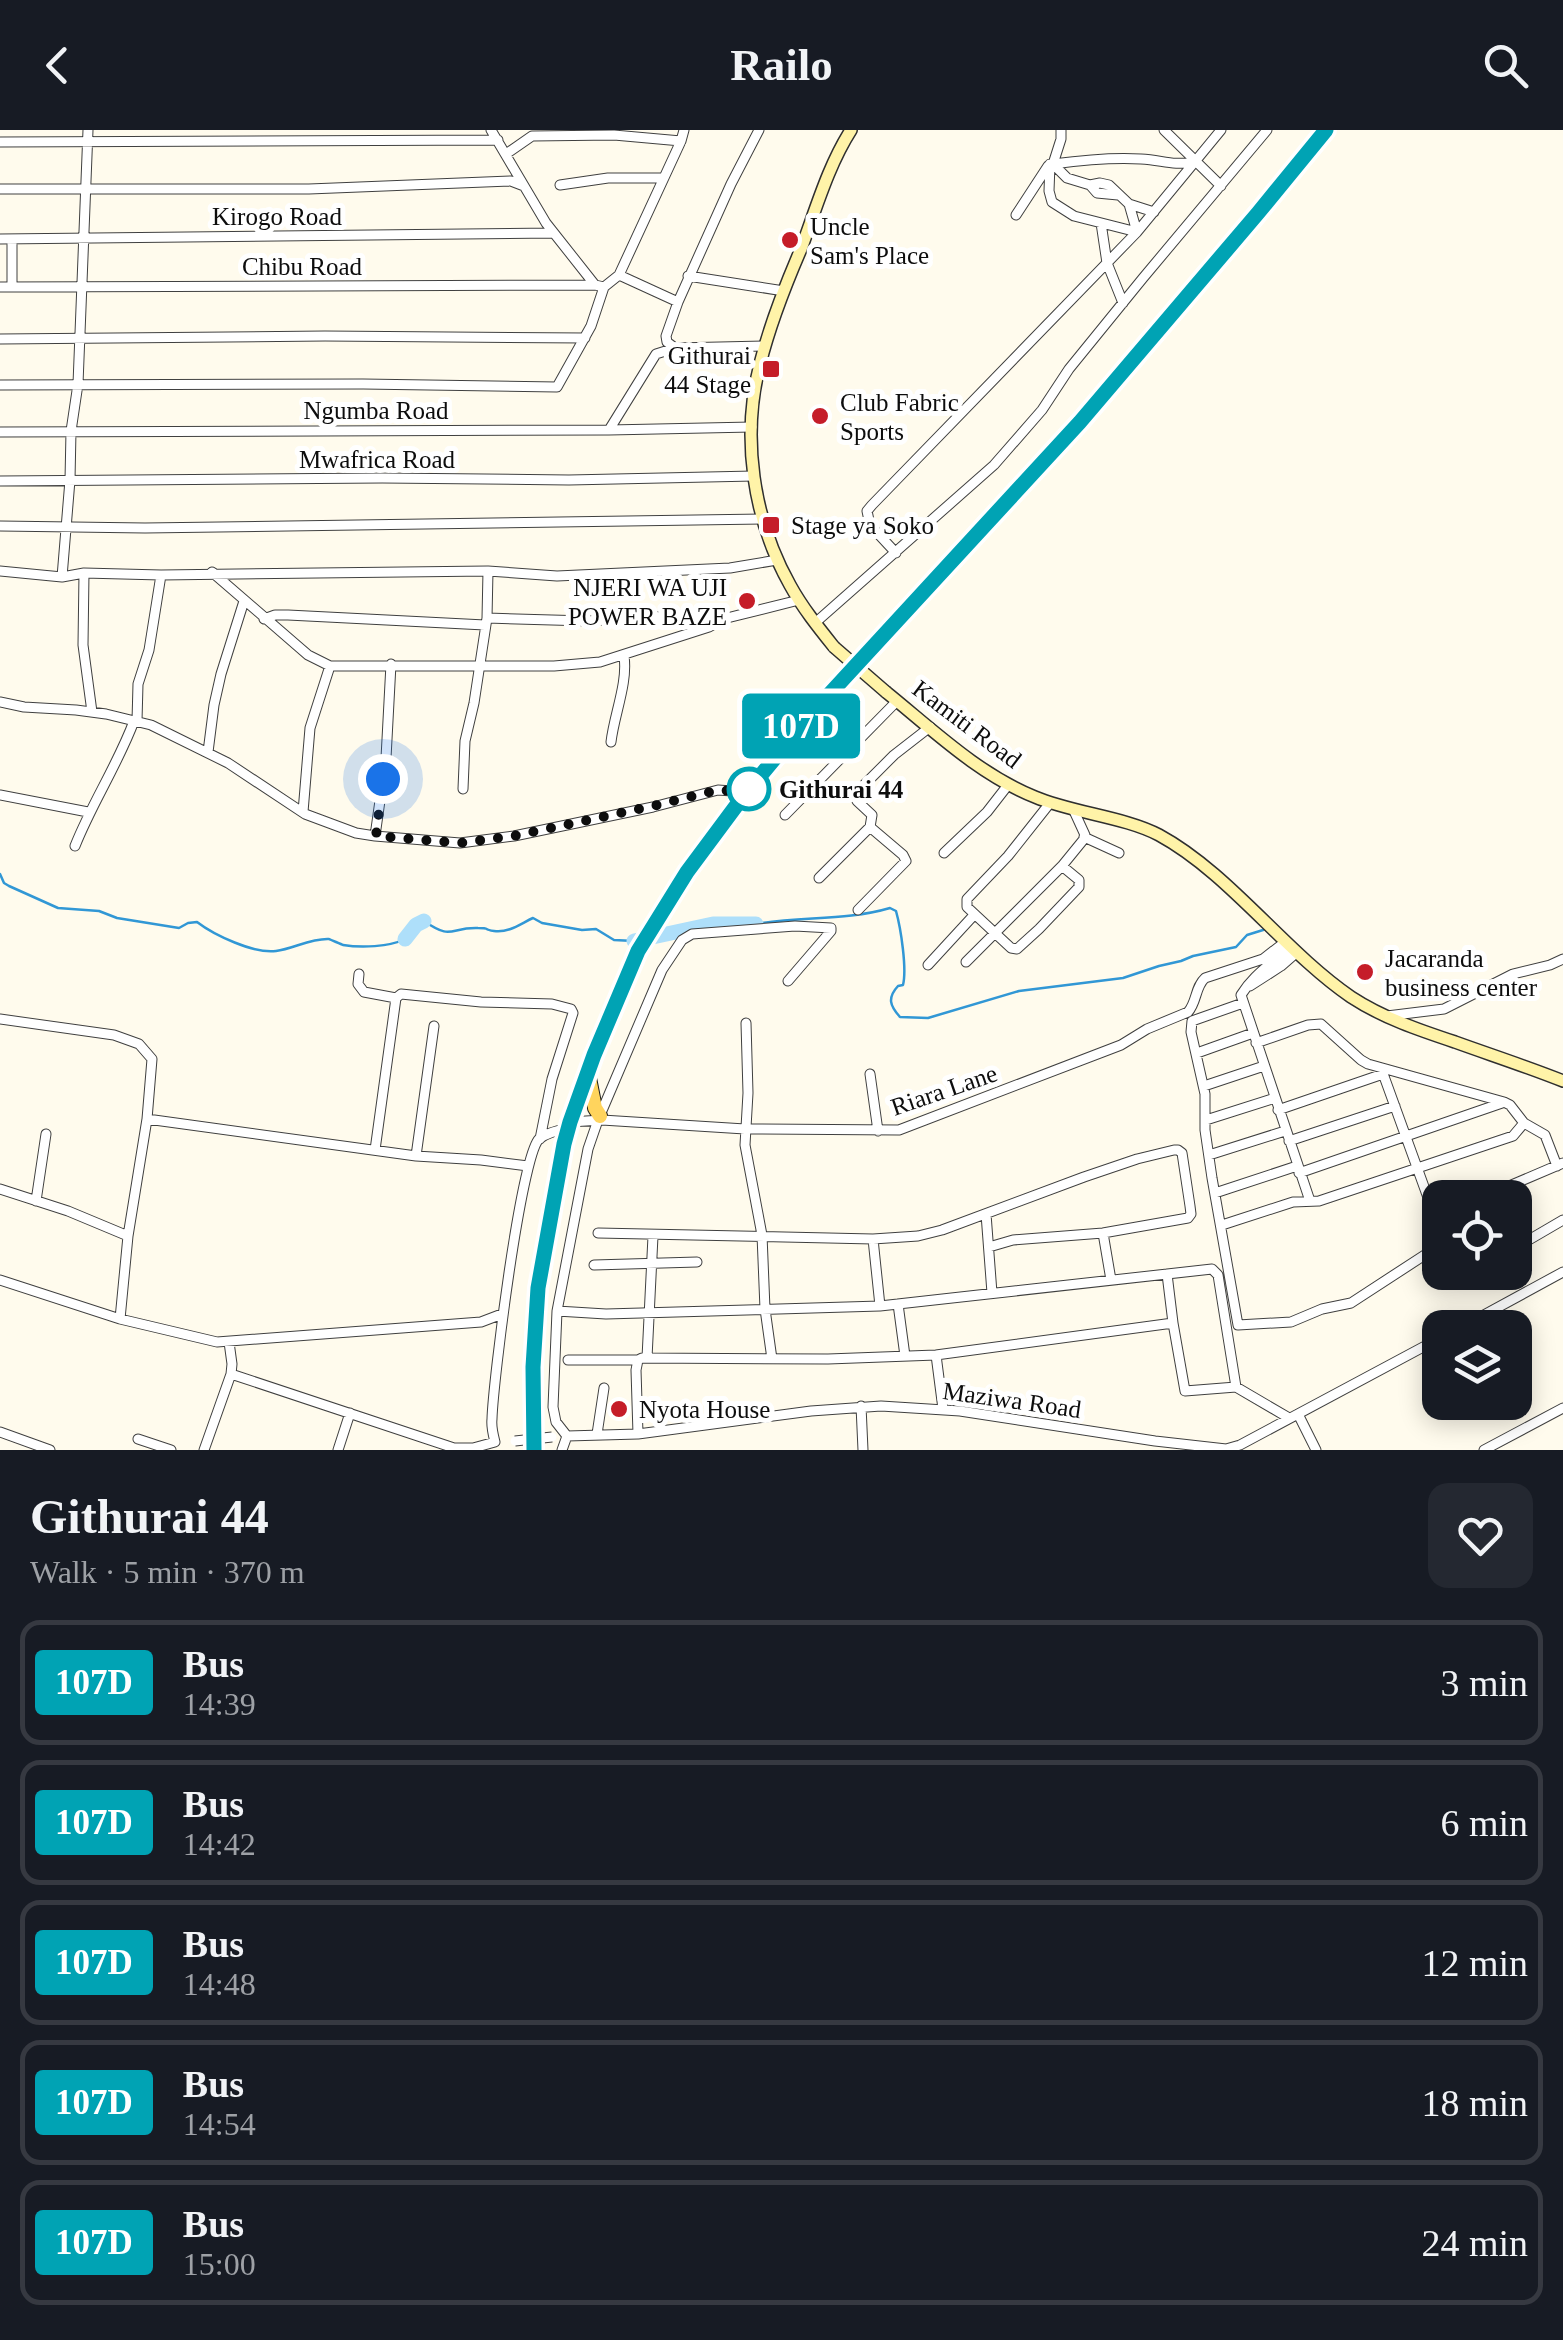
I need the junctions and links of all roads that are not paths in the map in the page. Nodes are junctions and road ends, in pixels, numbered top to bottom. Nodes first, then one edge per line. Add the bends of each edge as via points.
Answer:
1 (88, 130) edge
2 (490, 130) edge
3 (759, 130) edge
4 (851, 130) edge
5 (1060, 130) edge
6 (1164, 130) edge
7 (1221, 130) edge
8 (1267, 130) edge
9 (1326, 130) edge
10 (682, 136) edge
11 (498, 140) junction
12 (0, 142) edge
13 (87, 142) junction
14 (506, 154) junction
15 (1196, 162) junction
16 (1052, 164) junction
17 (662, 178) junction
18 (560, 185) dead end
19 (524, 186) junction
20 (1222, 186) junction
21 (0, 189) edge
22 (84, 189) junction
23 (1128, 204) junction
24 (1154, 212) junction
25 (1016, 215) dead end
26 (1101, 223) junction
27 (1137, 232) junction
28 (554, 233) junction
29 (84, 237) junction
30 (12, 239) junction
31 (0, 240) edge
32 (1107, 263) junction
33 (619, 275) junction
34 (688, 276) junction
35 (12, 286) junction
36 (80, 286) junction
37 (600, 286) junction
38 (0, 287) edge
39 (784, 291) junction
40 (678, 302) junction
41 (1123, 303) junction
42 (80, 338) junction
43 (585, 338) junction
44 (0, 339) edge
45 (764, 346) junction
46 (676, 348) junction
47 (78, 384) junction
48 (0, 385) edge
49 (752, 427) junction
50 (610, 430) junction
51 (0, 432) edge
52 (71, 432) junction
53 (754, 476) junction
54 (70, 480) junction
55 (0, 481) edge
56 (762, 519) junction
57 (0, 526) edge
58 (65, 526) junction
59 (896, 553) junction
60 (777, 560) junction
61 (0, 571) edge
62 (488, 571) junction
63 (212, 572) junction
64 (84, 573) junction
65 (161, 574) junction
66 (62, 577) junction
67 (799, 600) junction
68 (244, 601) junction
69 (264, 619) junction
70 (723, 619) junction
71 (486, 622) junction
72 (815, 622) junction
73 (624, 656) junction
74 (391, 664) junction
75 (479, 664) junction
76 (330, 666) junction
77 (892, 696) junction
78 (0, 702) edge
79 (92, 712) junction
80 (136, 721) junction
81 (930, 728) junction
82 (611, 742) dead end
83 (208, 752) junction
84 (1008, 785) junction
85 (463, 789) dead end
86 (0, 795) edge
87 (742, 798) junction
88 (1050, 803) junction
89 (1074, 811) junction
90 (88, 812) junction
91 (302, 812) junction
92 (785, 815) dead end
93 (870, 827) junction
94 (376, 836) junction
95 (1084, 837) junction
96 (75, 846) dead end
97 (1119, 853) dead end
98 (944, 854) dead end
99 (1062, 866) junction
100 (819, 878) dead end
101 (858, 910) dead end
102 (974, 915) junction
103 (996, 934) junction
104 (1291, 946) junction
105 (1563, 959) edge
106 (966, 962) dead end
107 (928, 965) dead end
108 (359, 974) dead end
109 (788, 980) dead end
110 (396, 998) junction
111 (1243, 1003) junction
112 (1384, 1016) junction
113 (0, 1019) edge
114 (746, 1023) dead end
115 (434, 1026) dead end
116 (1255, 1038) junction
117 (1196, 1053) junction
118 (1264, 1066) junction
119 (1382, 1071) junction
120 (588, 1073) junction
121 (870, 1074) dead end
122 (1563, 1082) edge
123 (1204, 1086) junction
124 (1274, 1098) junction
125 (1504, 1102) junction
126 (1395, 1106) junction
127 (1278, 1110) junction
128 (598, 1118) junction
129 (147, 1120) junction
130 (1206, 1120) junction
131 (1524, 1124) junction
132 (745, 1129) junction
133 (567, 1131) junction
134 (878, 1131) junction
135 (46, 1134) dead end
136 (1287, 1136) junction
137 (544, 1137) junction
138 (1407, 1137) junction
139 (375, 1150) junction
140 (416, 1156) junction
141 (1209, 1156) junction
142 (1560, 1164) edge
143 (528, 1166) junction
144 (1418, 1169) junction
145 (1298, 1170) junction
146 (1422, 1180) edge
147 (1522, 1180) edge
148 (0, 1188) edge
149 (1216, 1192) junction
150 (36, 1201) junction
151 (1310, 1201) junction
152 (986, 1214) junction
153 (1563, 1220) edge
154 (1222, 1225) junction
155 (598, 1232) dead end
156 (1103, 1233) junction
157 (762, 1235) junction
158 (128, 1236) junction
159 (652, 1236) junction
160 (1532, 1238) edge
161 (873, 1239) junction
162 (989, 1247) junction
163 (1422, 1257) edge
164 (696, 1262) dead end
165 (651, 1264) junction
166 (594, 1266) dead end
167 (1563, 1272) edge
168 (1166, 1274) junction
169 (0, 1280) edge
170 (1111, 1280) junction
171 (992, 1293) junction
172 (898, 1304) junction
173 (880, 1306) junction
174 (765, 1309) junction
175 (557, 1310) junction
176 (1493, 1310) edge
177 (649, 1312) junction
178 (502, 1314) junction
179 (120, 1319) junction
180 (1173, 1324) junction
181 (229, 1342) junction
182 (1422, 1348) edge
183 (906, 1356) junction
184 (936, 1356) junction
185 (772, 1358) junction
186 (643, 1359) junction
187 (568, 1360) dead end
188 (231, 1374) junction
189 (1236, 1387) junction
190 (604, 1388) dead end
191 (861, 1406) junction
192 (1563, 1408) edge
193 (943, 1410) junction
194 (350, 1413) junction
195 (1294, 1416) junction
196 (0, 1432) edge
197 (597, 1434) junction
198 (638, 1434) junction
199 (567, 1436) junction
200 (19, 1439) junction
201 (138, 1439) dead end
202 (494, 1442) junction
203 (1154, 1446) edge
204 (1229, 1449) edge
205 (15, 1450) edge
206 (50, 1450) edge
207 (171, 1450) edge
208 (204, 1450) edge
209 (338, 1450) edge
210 (534, 1450) edge
211 (562, 1450) edge
212 (863, 1450) edge
213 (1316, 1450) edge
214 (1484, 1450) edge

1 - 13 street
2 - 11 street
3 - 34 street
4 - 39 main road, Kamiti Road
5 - 16 street
6 - 15 street
7 - 15 street
8 - 20 street
9 - 87 main road via 1080,422
10 - 14 street via 532,136
10 - 17 street
11 - 13 street
11 - 14 street
12 - 13 street
13 - 22 street
14 - 19 street
15 - 16 street via 1102,157
15 - 20 street
15 - 24 street
16 - 23 street via 1067,178 1110,186
16 - 25 street
16 - 26 street via 1052,202
17 - 18 street
17 - 33 street
19 - 22 street
19 - 28 street
20 - 41 street
21 - 22 street
22 - 29 street
23 - 24 street
23 - 27 street
24 - 27 street
26 - 27 street
26 - 32 street
27 - 32 street
28 - 29 street, Kirogo Road
28 - 37 street
29 - 30 street, Kirogo Road
29 - 36 street
30 - 31 street, Kirogo Road
30 - 35 street
32 - 41 street
32 - 59 street via 872,504 870,525
33 - 37 street
33 - 40 street
34 - 39 street
34 - 40 street
35 - 36 street, Chibu Road
35 - 38 street, Chibu Road
36 - 37 street, Chibu Road
36 - 42 street
37 - 43 street
39 - 45 main road, Kamiti Road
40 - 46 street via 666,336
41 - 59 street via 994,465
42 - 43 street
42 - 44 street
42 - 47 street
43 - 47 street via 558,387
45 - 46 street
45 - 49 main road, Kamiti Road
46 - 50 street via 653,357
47 - 48 street
47 - 52 street
49 - 50 street, Ngumba Road
49 - 53 main road, Kamiti Road
50 - 52 street, Ngumba Road
51 - 52 street, Ngumba Road
52 - 54 street
53 - 54 street, Mwafrica Road
53 - 56 main road, Kamiti Road
54 - 55 street, Mwafrica Road
54 - 58 street
56 - 58 street
56 - 60 main road, Kamiti Road
57 - 58 street
58 - 66 street
59 - 72 street
60 - 62 street via 557,576
60 - 67 main road, Kamiti Road
61 - 66 street
62 - 63 street
62 - 71 street
63 - 65 street
63 - 68 street
64 - 65 street
64 - 66 street
64 - 79 street via 83,645
65 - 80 street
67 - 70 street
67 - 72 main road, Kamiti Road
68 - 69 street
68 - 83 street
69 - 71 street
69 - 76 street
70 - 71 street
70 - 73 street
71 - 75 street
72 - 77 main road, Kamiti Road, bridge
73 - 75 street via 554,666
73 - 82 street
74 - 75 street
74 - 76 street
74 - 94 street
75 - 85 street
76 - 91 street via 310,728
77 - 81 main road, Kamiti Road
77 - 92 street
78 - 79 street
79 - 80 street
80 - 83 street
80 - 90 street
81 - 84 main road, Kamiti Road
81 - 93 street via 855,794 872,815
83 - 91 street
84 - 88 main road, Kamiti Road
84 - 98 street
86 - 90 street
87 - 94 street via 718,790 460,843
87 - 120 main road via 638,951
88 - 89 main road, Kamiti Road
88 - 102 street via 967,899
89 - 95 street
89 - 104 main road, Kamiti Road via 1161,836
90 - 96 street
91 - 94 street
93 - 100 street
93 - 101 street via 906,861
95 - 97 street
95 - 99 street
99 - 103 street
99 - 103 street via 1080,885 1039,929 1014,949
102 - 103 street
102 - 107 street
103 - 106 street
104 - 111 street via 1248,982
104 - 112 main road, Kamiti Road
104 - 134 street, Riara Lane via 1205,978 1188,1012 1111,1050 906,1129
105 - 112 street via 1513,974 1444,1009
108 - 110 street via 364,992
109 - 128 street via 831,928 686,936 662,970
110 - 137 street via 572,1009
110 - 139 street
111 - 116 street
111 - 117 street via 1192,1021
112 - 122 main road, Kamiti Road
113 - 129 street via 139,1044 152,1059
114 - 132 street
115 - 140 street
116 - 117 street
116 - 118 street
116 - 119 street via 1321,1024
117 - 123 street
118 - 123 street
118 - 124 street
119 - 125 street
119 - 126 street
119 - 127 street
120 - 128 main road
120 - 133 main road
121 - 134 street
123 - 130 street
124 - 127 street
124 - 130 street
125 - 131 street
125 - 138 street
126 - 136 street
126 - 138 street
127 - 136 street
128 - 132 street, Riara Lane
128 - 133 street, Riara Lane
128 - 175 street
129 - 139 street
129 - 158 street
130 - 141 street
131 - 142 street via 1545,1135
131 - 144 street via 1513,1136
132 - 134 street, Riara Lane
132 - 157 street
133 - 137 street, Riara Lane
133 - 210 main road via 538,1288
135 - 150 street
136 - 141 street
136 - 145 street
137 - 143 street
138 - 144 street
138 - 145 street
139 - 140 street
140 - 143 street
141 - 149 street
142 - 147 street
143 - 178 street
144 - 146 street
144 - 151 street
145 - 149 street
145 - 151 street
148 - 150 street
149 - 154 street
150 - 158 street
151 - 154 street
152 - 156 street via 1137,1159 1180,1151 1190,1217
152 - 161 street via 930,1234
152 - 162 street
153 - 160 street
154 - 163 street via 1238,1326 1291,1322 1352,1303
155 - 159 street
156 - 162 street
156 - 170 street
157 - 159 street
157 - 161 street
157 - 174 street
158 - 179 street
159 - 165 street
161 - 173 street
162 - 171 street
164 - 165 street
165 - 166 street
165 - 177 street
167 - 176 street
168 - 170 street
168 - 180 street
168 - 189 street via 1212,1268 1218,1275
169 - 179 street
170 - 171 street
171 - 172 street
172 - 173 street
172 - 183 street
173 - 174 street
174 - 177 street
174 - 185 street
175 - 177 street
175 - 199 street via 553,1407
177 - 186 street
178 - 181 street via 480,1322
178 - 202 street
179 - 181 street
180 - 184 street
180 - 189 street via 1185,1391
181 - 188 street
182 - 195 street, Maziwa Road
183 - 184 street
183 - 185 street
184 - 193 street
185 - 186 street
186 - 187 street
186 - 198 street
188 - 194 street, Maziwa Road
188 - 208 street
189 - 195 street
190 - 197 street
191 - 193 street, Maziwa Road
191 - 198 street, Maziwa Road
191 - 212 street
192 - 214 street
193 - 203 street, Maziwa Road
194 - 202 street, Maziwa Road via 454,1448
194 - 209 street
195 - 204 street, Maziwa Road
195 - 213 street
196 - 200 street
197 - 198 street, Maziwa Road
197 - 199 street, Maziwa Road
199 - 202 street, Maziwa Road, bridge
199 - 211 street
200 - 205 street
200 - 206 street
201 - 207 street
203 - 204 street, Maziwa Road

